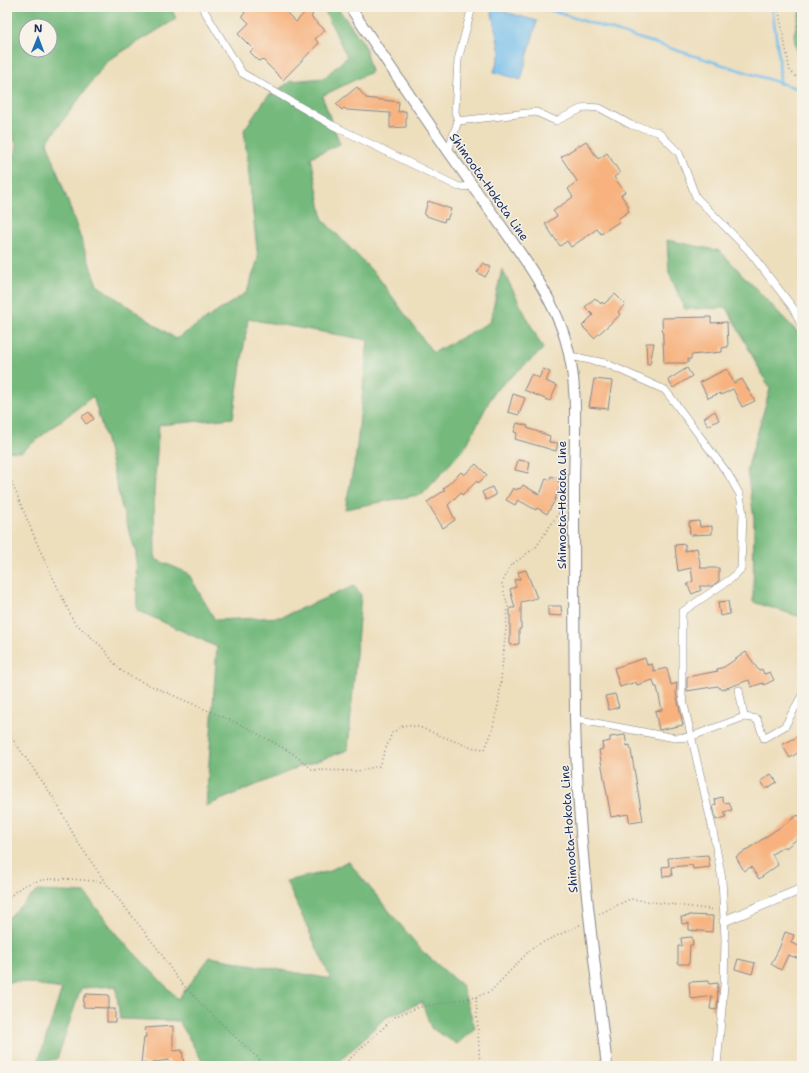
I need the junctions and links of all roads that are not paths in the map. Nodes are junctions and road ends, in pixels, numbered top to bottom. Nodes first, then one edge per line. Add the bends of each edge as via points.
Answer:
1 (202, 7) edge
2 (350, 7) edge
3 (472, 7) edge
4 (458, 121) junction
5 (448, 151) junction
6 (473, 186) junction
7 (802, 327) edge
8 (570, 356) junction
9 (739, 690) dead end
10 (802, 695) edge
11 (744, 717) junction
12 (575, 718) junction
13 (690, 737) junction
14 (802, 889) edge
15 (724, 916) junction
16 (802, 1063) edge
17 (608, 1066) edge
18 (717, 1066) edge
19 (798, 1066) edge

1 - 6 street via 242,73 332,125 454,185
2 - 5 main road, Shimoota-Hokota Line
3 - 4 street via 458,60 455,112
4 - 5 street
4 - 7 street via 536,112 556,121 586,107 600,108 631,125 658,132 679,154 696,196 749,251 794,310
5 - 6 main road, Shimoota-Hokota Line
6 - 8 main road, Shimoota-Hokota Line via 551,303
8 - 12 main road, Shimoota-Hokota Line via 575,434
8 - 13 street via 605,362 665,390 728,474 740,495 743,514 741,569 682,612 682,696
9 - 11 street
10 - 11 street via 785,726 764,738 757,719
11 - 13 street
12 - 13 street via 675,738
12 - 17 main road, Shimoota-Hokota Line via 577,782 590,920
13 - 15 street via 719,859
14 - 15 street
15 - 18 street via 724,985
16 - 19 street

